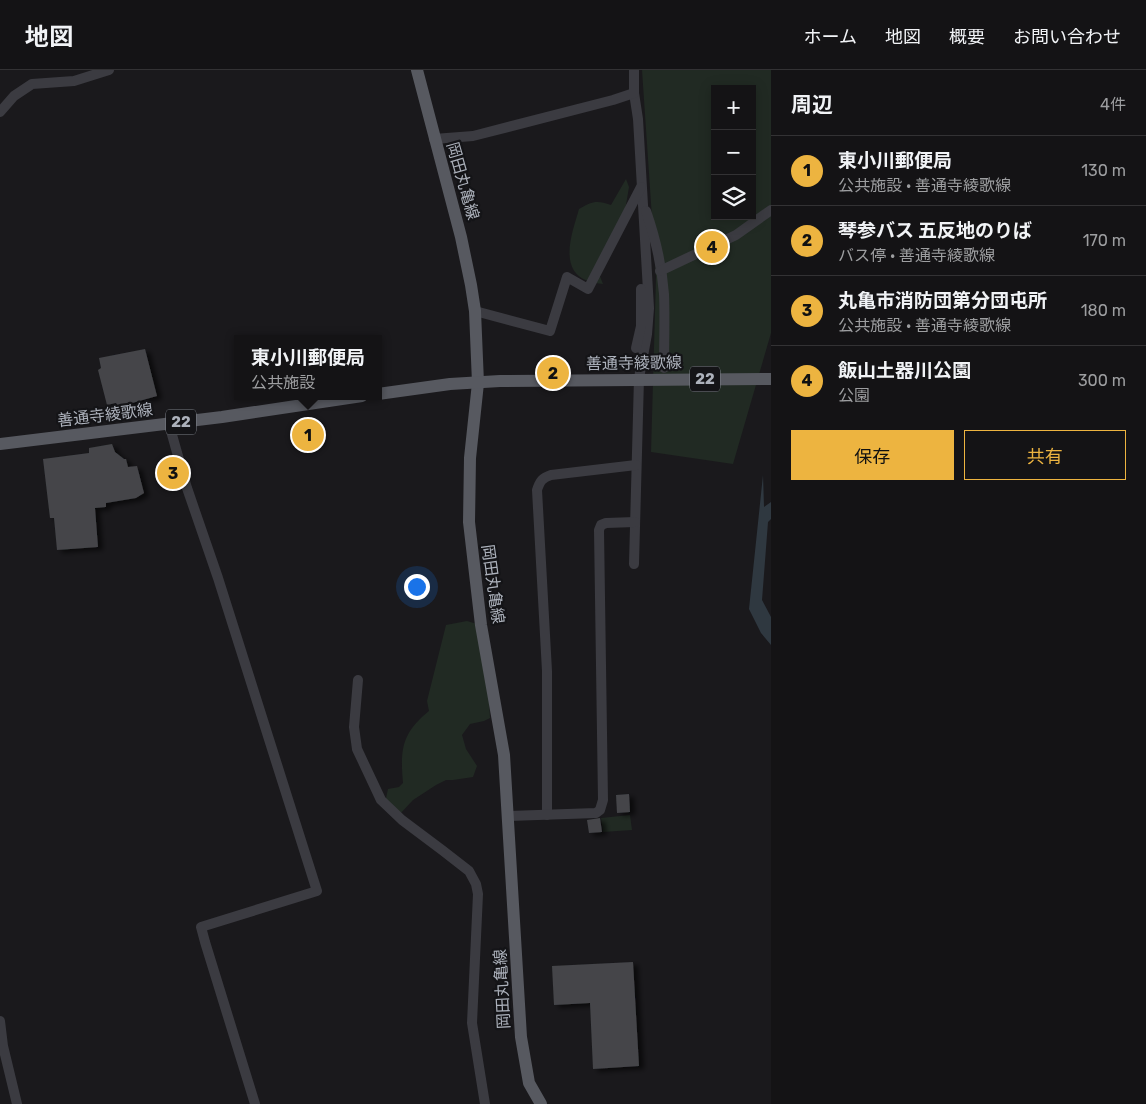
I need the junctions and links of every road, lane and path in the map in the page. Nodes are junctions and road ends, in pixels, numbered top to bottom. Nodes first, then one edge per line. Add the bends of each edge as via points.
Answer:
1 (110, 70) edge
2 (417, 70) edge
3 (634, 70) edge
4 (634, 93) junction
5 (0, 112) edge
6 (434, 139) junction
7 (641, 186) junction
8 (642, 201) junction
9 (771, 210) edge
10 (660, 271) junction
11 (475, 311) junction
12 (636, 348) dead end
13 (664, 368) dead end
14 (639, 378) junction
15 (771, 379) edge
16 (478, 383) junction
17 (382, 393) edge
18 (334, 400) edge
19 (168, 424) junction
20 (0, 444) edge
21 (636, 465) junction
22 (634, 522) junction
23 (634, 564) dead end
24 (358, 680) dead end
25 (547, 815) junction
26 (509, 816) junction
27 (0, 1021) edge
28 (18, 1104) edge
29 (255, 1104) edge
30 (485, 1104) edge
31 (541, 1104) edge

1 - 5 street via 74,82 32,84 14,96
2 - 6 main road, 岡田丸亀線
3 - 4 street
4 - 6 street via 473,136
4 - 7 street
6 - 11 main road, 岡田丸亀線 via 461,237
7 - 8 street
7 - 11 street via 588,289 567,277 550,331
8 - 10 street
8 - 12 street via 638,215 641,326
8 - 14 street via 648,308
9 - 10 street via 736,235
10 - 13 street via 664,293
11 - 16 main road, 岡田丸亀線
14 - 15 main road, 善通寺綾歌線 / 22
14 - 16 main road, 善通寺綾歌線 / 22
14 - 21 street
16 - 17 main road, 善通寺綾歌線 / 22
16 - 26 main road, 岡田丸亀線 via 470,458 469,522 480,616 504,755
18 - 19 main road, 善通寺綾歌線 / 22
19 - 20 main road, 善通寺綾歌線 / 22
19 - 29 street via 317,890 202,927
21 - 22 street
21 - 25 street via 551,475 539,482
22 - 23 street
22 - 25 street via 606,523 599,530 603,800 596,813
24 - 30 street via 354,727 357,749 381,800 469,872 476,884 472,1022
25 - 26 street
26 - 31 main road, 岡田丸亀線 via 521,1037 529,1083
27 - 28 street

